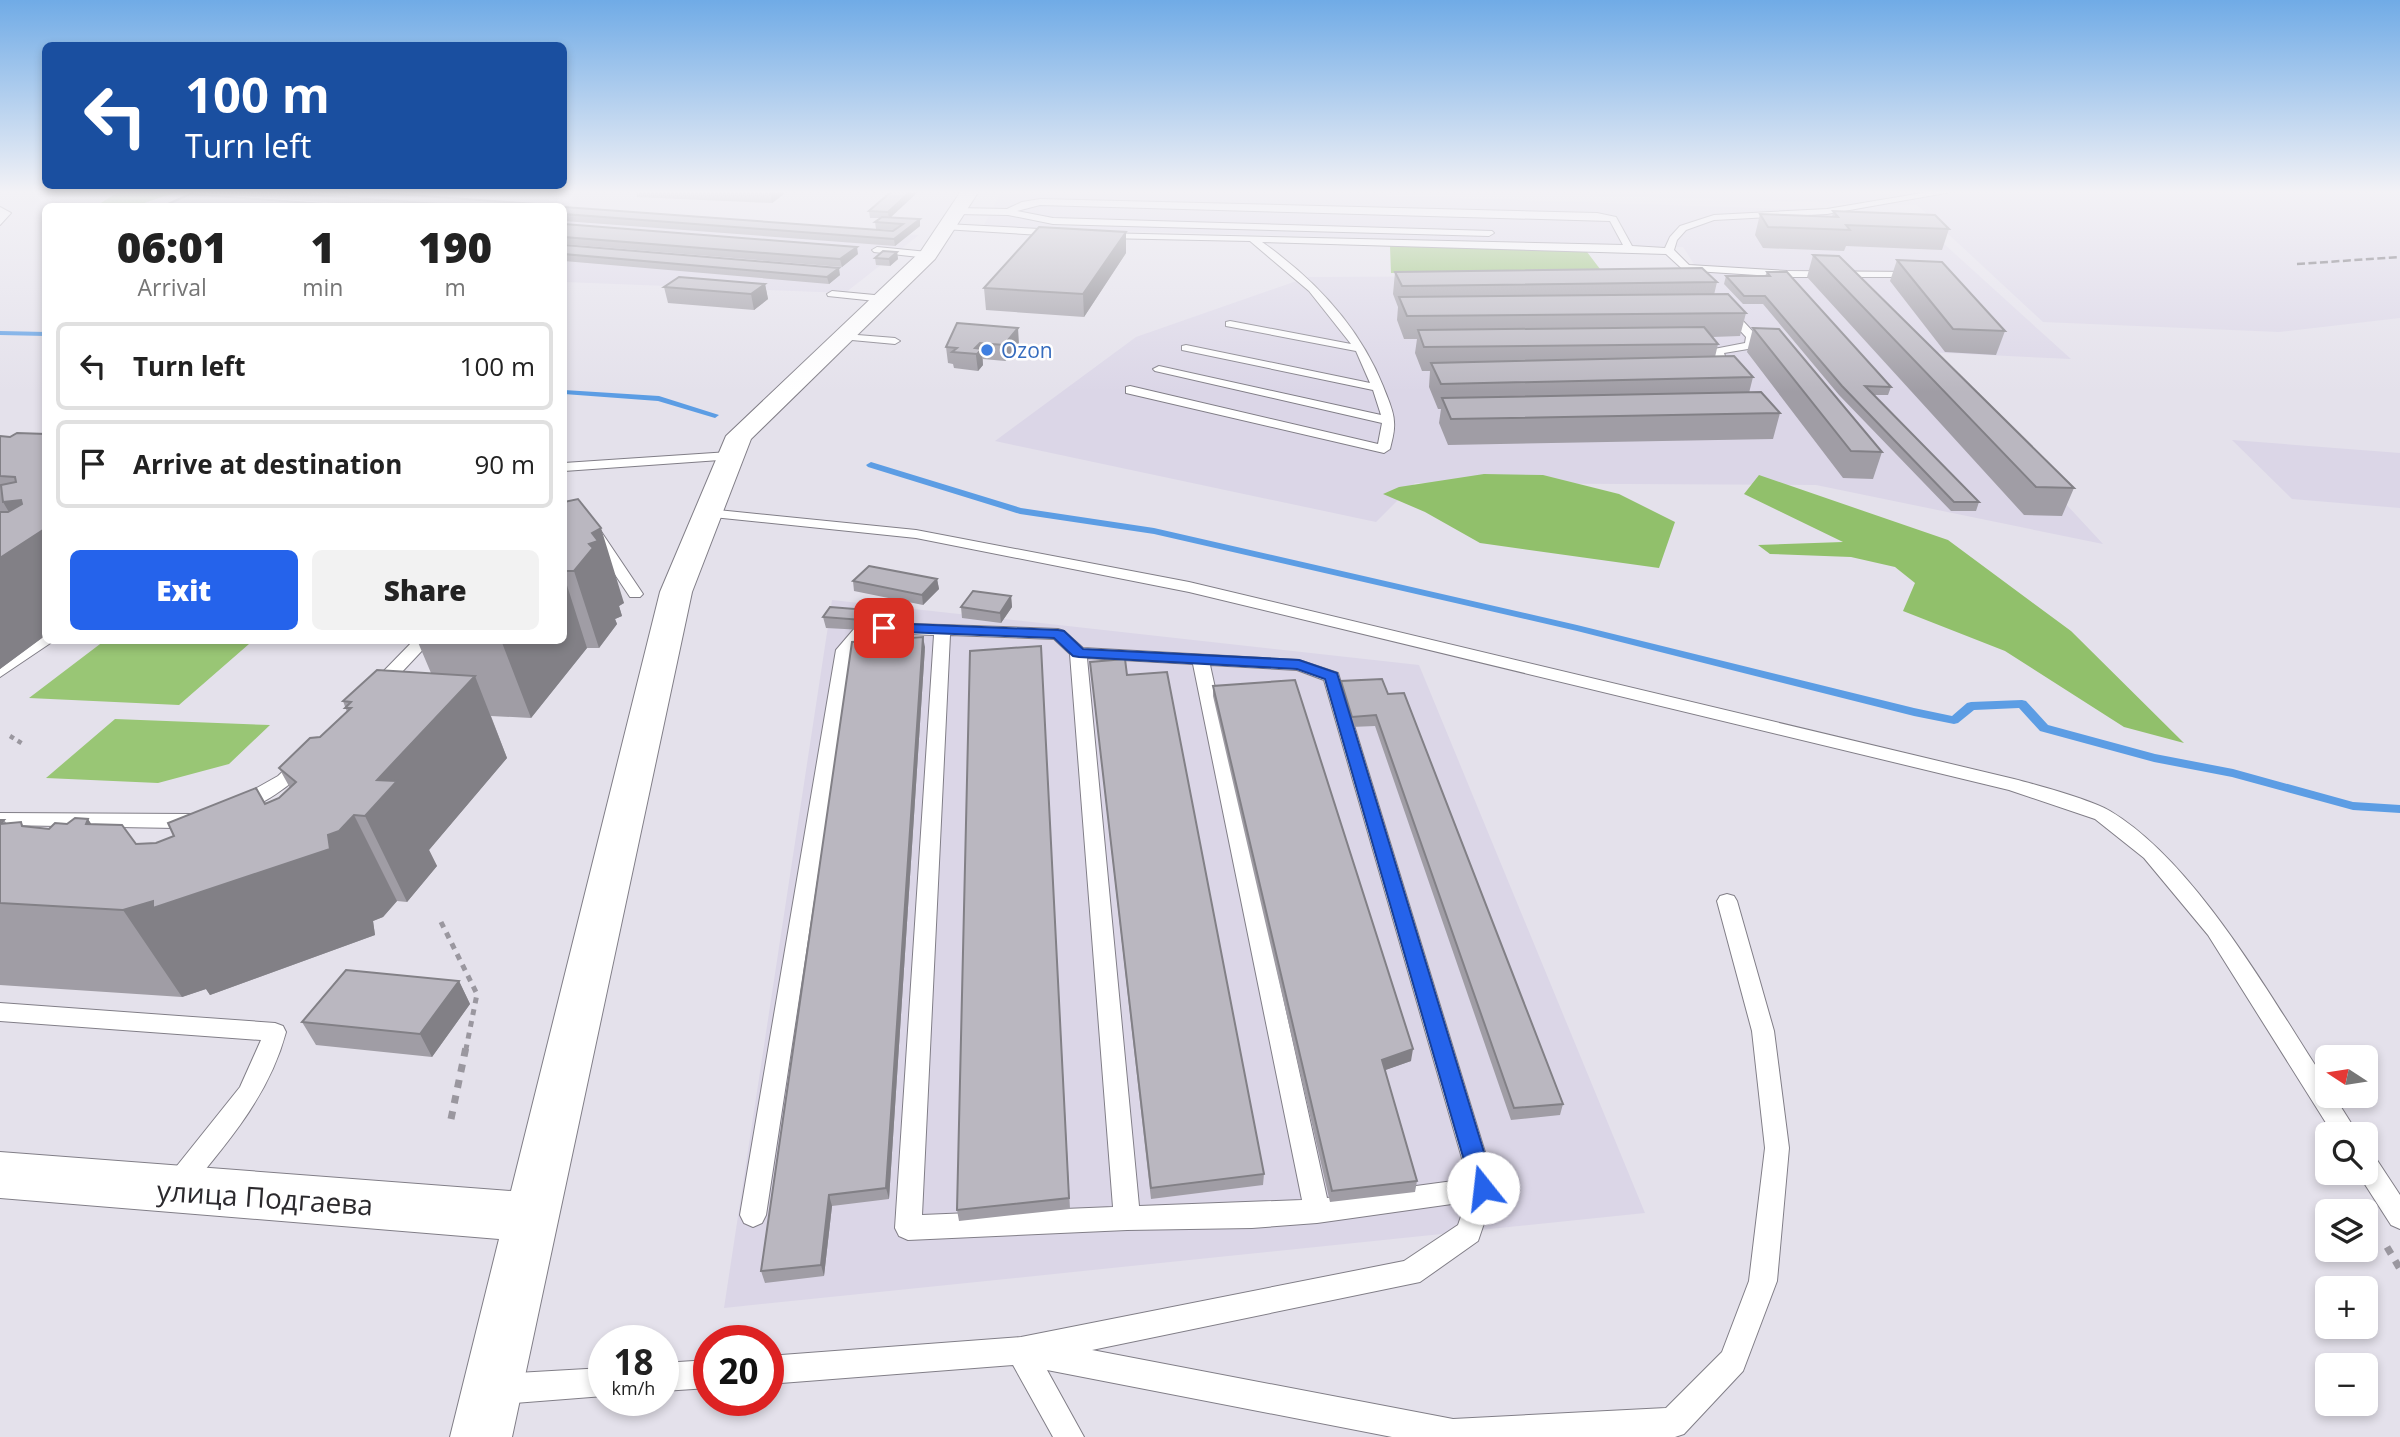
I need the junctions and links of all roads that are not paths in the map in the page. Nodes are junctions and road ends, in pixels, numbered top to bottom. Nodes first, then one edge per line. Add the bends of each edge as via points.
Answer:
1 (919, 258) edge
2 (1280, 258) edge
3 (1677, 258) edge
4 (1688, 268) junction
5 (1931, 276) edge
6 (832, 294) dead end
7 (885, 299) junction
8 (1230, 324) dead end
9 (845, 337) junction
10 (895, 341) dead end
11 (1186, 348) dead end
12 (1360, 349) junction
13 (1723, 367) edge
14 (1159, 369) dead end
15 (1378, 387) junction
16 (1130, 390) dead end
17 (1388, 421) junction
18 (729, 456) junction
19 (567, 467) edge
20 (708, 513) junction
21 (567, 524) edge
22 (635, 594) dead end
23 (942, 632) junction
24 (42, 642) edge
25 (420, 644) edge
26 (1079, 653) junction
27 (1200, 658) junction
28 (0, 672) edge
29 (368, 697) edge
30 (313, 752) edge
31 (0, 819) edge
32 (1727, 901) dead end
33 (0, 1012) edge
34 (2338, 1122) edge
35 (0, 1175) edge
36 (2378, 1183) edge
37 (1483, 1188) junction
38 (173, 1190) junction
39 (1317, 1211) junction
40 (752, 1215) dead end
41 (530, 1217) junction
42 (2400, 1217) edge
43 (1127, 1218) junction
44 (1021, 1351) junction
45 (784, 1369) edge
46 (588, 1383) edge
47 (494, 1390) junction
48 (1459, 1435) edge
49 (481, 1437) edge
50 (1069, 1437) edge

1 - 7 street
2 - 12 lane via 1317,291
3 - 4 lane
4 - 5 lane
4 - 13 lane via 1752,336 1750,346 1718,351
6 - 7 lane
7 - 9 street
8 - 12 lane
9 - 10 lane
9 - 18 street via 739,436
11 - 15 lane
12 - 15 lane
14 - 17 lane
15 - 17 lane
16 - 17 lane via 1384,449
18 - 19 lane
18 - 20 street
20 - 34 lane via 916,534 1189,587 2014,785 2102,815 2151,853 2214,930
20 - 41 street via 676,592
21 - 22 lane via 591,527
23 - 26 lane via 1058,634
23 - 40 lane via 884,628 860,632 844,650
23 - 43 lane via 908,1228
24 - 28 lane
25 - 29 lane
26 - 27 lane
26 - 43 lane
27 - 37 lane via 1299,665 1332,677
27 - 39 lane
30 - 31 lane via 285,779 246,804 218,814 177,822
32 - 48 lane via 1763,1031 1777,1148 1763,1281 1733,1361 1673,1423
33 - 38 lane via 275,1032 270,1056 240,1106
35 - 38 street, улица Подгаева
36 - 42 lane
37 - 39 lane
37 - 44 lane via 1469,1233 1410,1273
38 - 41 street, улица Подгаева
39 - 43 lane
41 - 47 street
44 - 45 lane
44 - 48 lane
44 - 50 lane
46 - 47 lane
47 - 49 street

